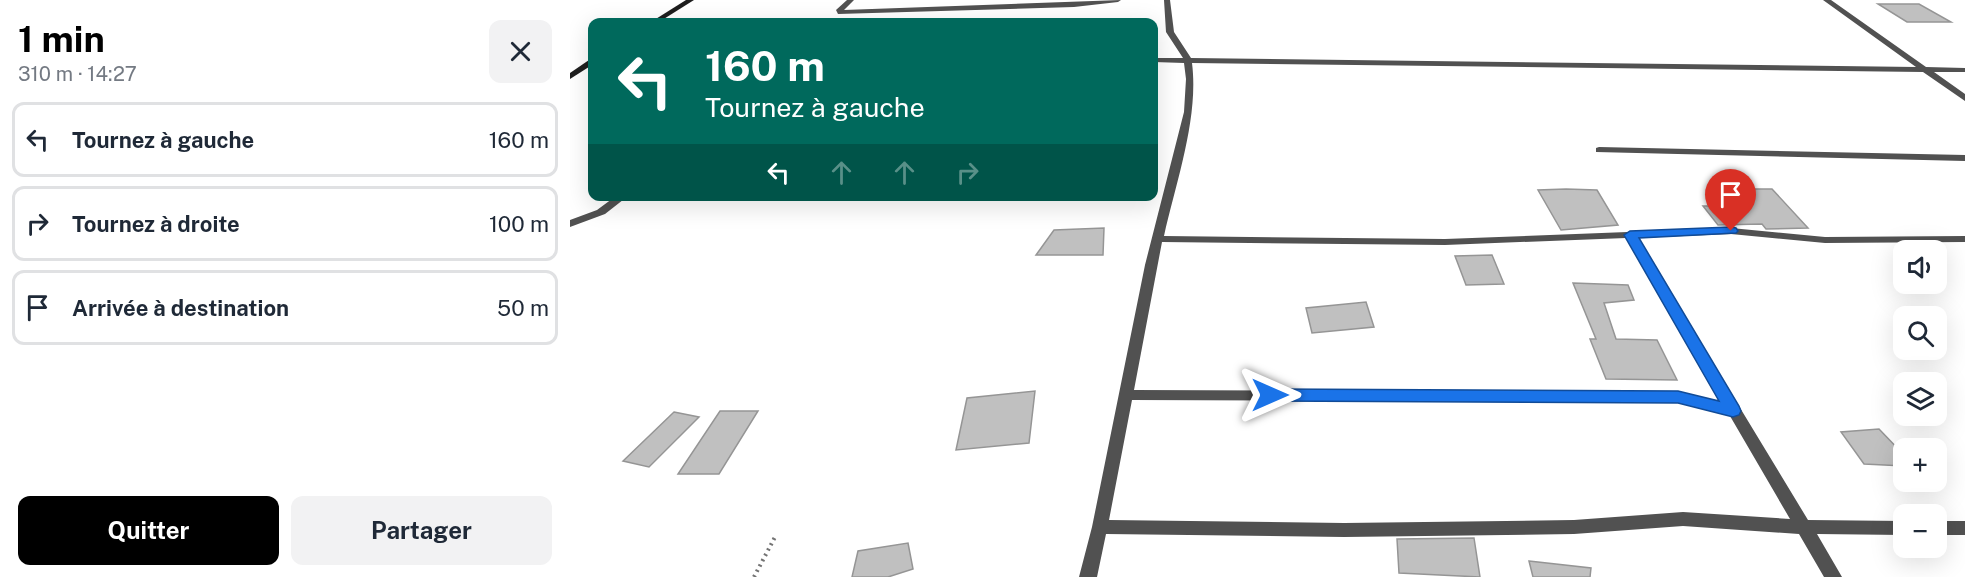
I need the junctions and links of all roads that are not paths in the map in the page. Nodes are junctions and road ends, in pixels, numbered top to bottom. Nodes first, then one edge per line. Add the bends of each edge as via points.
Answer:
1 (691, 0) edge
2 (851, 0) edge
3 (1118, 0) edge
4 (1167, 0) edge
5 (1826, 0) edge
6 (662, 18) edge
7 (1158, 60) edge
8 (1188, 60) junction
9 (588, 65) edge
10 (1926, 70) junction
11 (1965, 70) edge
12 (570, 77) edge
13 (1965, 98) edge
14 (1599, 150) dead end
15 (1965, 158) edge
16 (616, 201) edge
17 (570, 224) edge
18 (1630, 235) junction
19 (1157, 238) junction
20 (1965, 239) edge
21 (1126, 395) junction
22 (1733, 411) junction
23 (1100, 527) junction
24 (1803, 527) junction
25 (1893, 528) edge
26 (1947, 528) edge
27 (1965, 528) edge
28 (1088, 577) edge
29 (1833, 577) edge

1 - 6 street
2 - 3 street via 841,12 1074,5
4 - 8 street via 1170,32
5 - 10 street
7 - 8 street
8 - 10 street
8 - 19 street via 1188,112
9 - 12 street
10 - 11 street
10 - 13 street
14 - 15 street
16 - 17 street via 601,212
18 - 19 street via 1445,242
18 - 20 street via 1731,231 1825,240
18 - 22 street
19 - 21 street
21 - 22 street via 1678,397
21 - 23 street
22 - 24 street
23 - 24 street via 1574,527 1683,519
23 - 28 street
24 - 25 street
24 - 29 street
26 - 27 street

